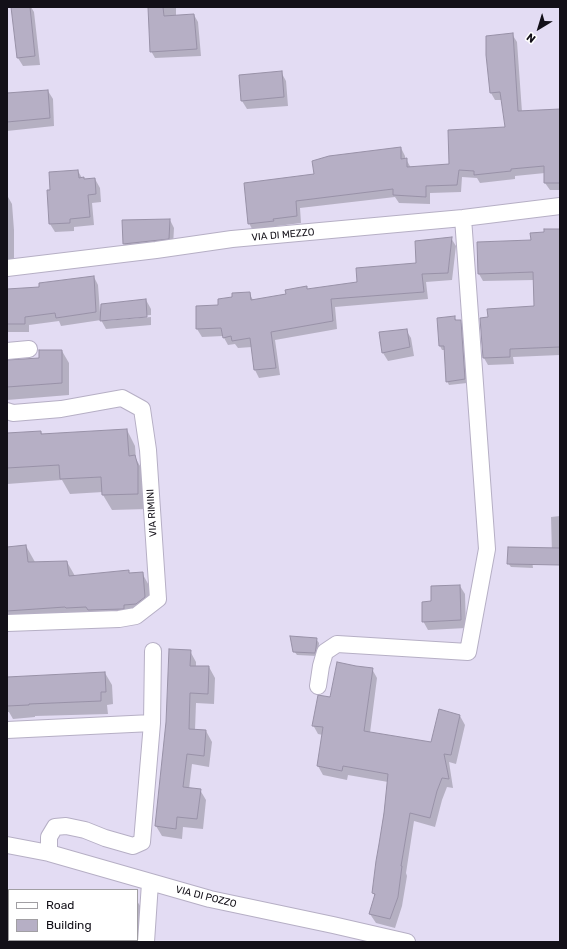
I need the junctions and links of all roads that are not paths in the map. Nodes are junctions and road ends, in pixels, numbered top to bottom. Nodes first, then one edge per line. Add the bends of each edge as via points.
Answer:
1 (560, 206) edge
2 (463, 218) junction
3 (7, 268) edge
4 (29, 349) dead end
5 (7, 351) edge
6 (7, 411) edge
7 (7, 623) edge
8 (153, 651) dead end
9 (318, 686) dead end
10 (152, 723) junction
11 (7, 730) edge
12 (7, 845) edge
13 (50, 853) junction
14 (150, 883) junction
15 (146, 942) edge
16 (407, 942) edge

1 - 2 street, VIA DI MEZZO
2 - 3 street, VIA DI MEZZO via 232,239
2 - 9 street via 487,549 468,652 337,644 326,652
4 - 5 street
6 - 7 street, VIA RIMINI via 13,413 61,409 122,398 142,409 148,450 158,599 136,616 120,619
8 - 10 street
10 - 11 street
10 - 13 street via 142,842 133,846 86,830 66,826 55,827 49,837
12 - 13 street, VIA DI POZZO
13 - 14 street, VIA DI POZZO
14 - 15 street
14 - 16 street, VIA DI POZZO via 210,899

